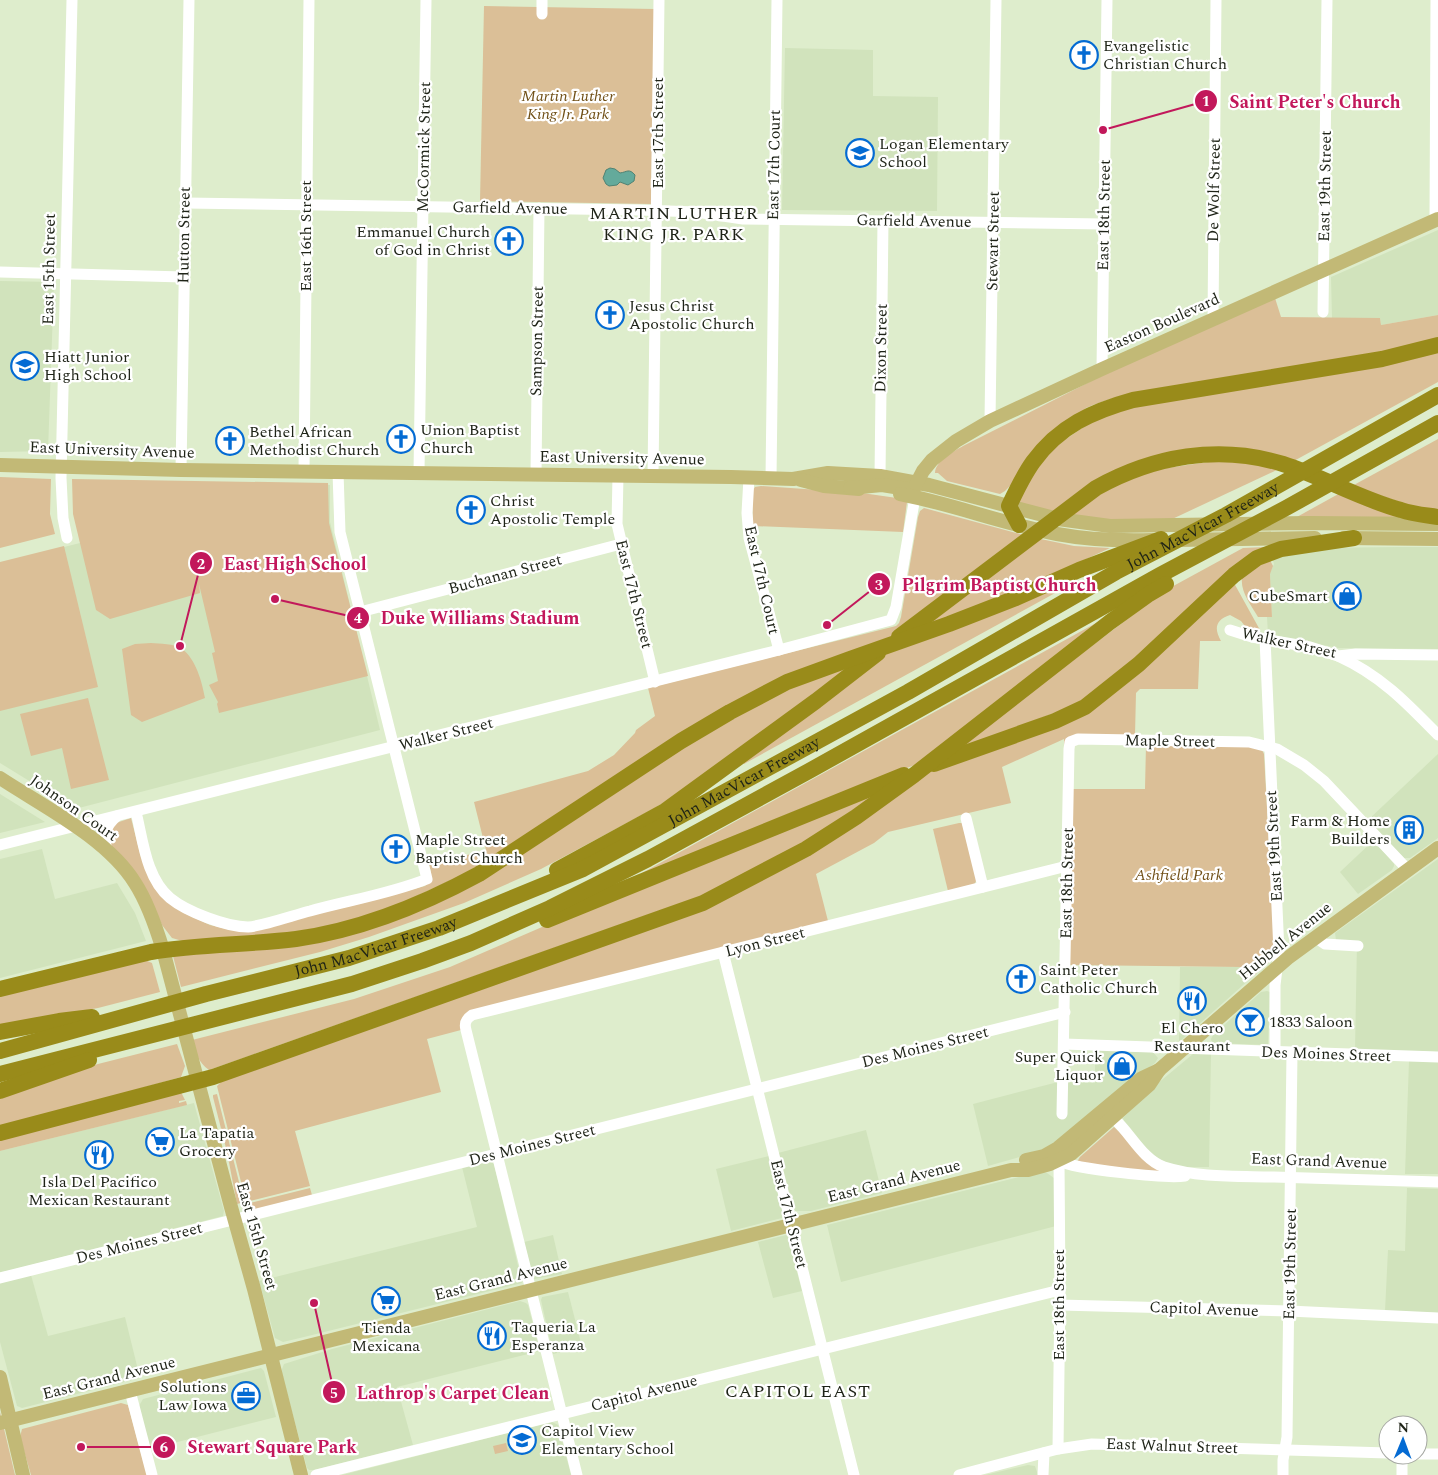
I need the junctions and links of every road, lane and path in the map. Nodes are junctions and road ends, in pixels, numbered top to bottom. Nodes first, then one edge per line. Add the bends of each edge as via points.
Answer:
1 (72, 0) edge
2 (189, 0) edge
3 (309, 0) edge
4 (426, 0) edge
5 (542, 0) edge
6 (659, 0) edge
7 (776, 0) edge
8 (996, 0) edge
9 (1107, 0) edge
10 (1216, 0) edge
11 (1327, 0) edge
12 (1436, 0) edge
13 (542, 14) dead end
14 (185, 203) junction
15 (306, 205) junction
16 (423, 207) junction
17 (539, 208) junction
18 (658, 211) junction
19 (773, 219) junction
20 (1437, 219) edge
21 (883, 221) junction
22 (993, 222) junction
23 (1104, 224) junction
24 (1324, 270) junction
25 (0, 272) edge
26 (66, 273) junction
27 (183, 277) junction
28 (1323, 312) dead end
29 (1213, 319) junction
30 (1438, 345) edge
31 (1102, 369) junction
32 (1438, 395) edge
33 (990, 421) junction
34 (1438, 423) edge
35 (0, 465) edge
36 (61, 466) junction
37 (181, 470) junction
38 (304, 471) junction
39 (338, 472) junction
40 (419, 473) junction
41 (536, 474) junction
42 (618, 476) junction
43 (653, 476) junction
44 (880, 476) junction
45 (749, 478) junction
46 (771, 479) junction
47 (793, 479) junction
48 (918, 483) junction
49 (850, 488) junction
50 (915, 497) junction
51 (1009, 506) junction
52 (1286, 508) junction
53 (1226, 515) junction
54 (1438, 517) edge
55 (1438, 524) edge
56 (1019, 525) junction
57 (67, 538) dead end
58 (1354, 538) junction
59 (1438, 539) edge
60 (621, 544) junction
61 (360, 612) junction
62 (1230, 630) dead end
63 (1265, 639) junction
64 (779, 650) junction
65 (1438, 655) edge
66 (1338, 656) junction
67 (655, 682) junction
68 (1438, 735) edge
69 (1070, 742) joint
70 (1269, 746) junction
71 (395, 747) junction
72 (0, 778) edge
73 (136, 812) junction
74 (117, 816) junction
75 (966, 818) dead end
76 (76, 826) junction
77 (0, 845) edge
78 (1438, 848) edge
79 (108, 852) junction
80 (1067, 866) junction
81 (1408, 870) junction
82 (983, 887) junction
83 (461, 919) junction
84 (1315, 937) junction
85 (471, 943) junction
86 (1358, 946) dead end
87 (163, 950) junction
88 (723, 952) junction
89 (1278, 966) junction
90 (0, 989) edge
91 (1065, 1012) junction
92 (137, 1013) junction
93 (0, 1032) edge
94 (149, 1035) junction
95 (1064, 1044) junction
96 (1184, 1049) junction
97 (0, 1051) edge
98 (1275, 1052) junction
99 (1292, 1053) junction
100 (1438, 1057) edge
101 (1159, 1070) junction
102 (0, 1074) edge
103 (198, 1082) junction
104 (757, 1088) junction
105 (0, 1091) edge
106 (1099, 1113) junction
107 (1062, 1114) dead end
108 (1113, 1117) junction
109 (0, 1133) edge
110 (497, 1154) junction
111 (1056, 1156) junction
112 (1199, 1174) junction
113 (1292, 1178) junction
114 (1438, 1182) edge
115 (234, 1220) junction
116 (791, 1225) junction
117 (0, 1278) edge
118 (531, 1290) junction
119 (1060, 1290) junction
120 (1060, 1305) junction
121 (1289, 1312) junction
122 (1438, 1318) edge
123 (822, 1348) junction
124 (271, 1356) junction
125 (0, 1377) edge
126 (130, 1391) junction
127 (562, 1414) junction
128 (5, 1422) edge
129 (1058, 1449) junction
130 (1286, 1450) junction
131 (1044, 1453) junction
132 (1378, 1453) edge
133 (23, 1475) edge
134 (152, 1475) edge
135 (301, 1475) edge
136 (316, 1475) edge
137 (577, 1475) edge
138 (854, 1475) edge
139 (959, 1475) edge
140 (1043, 1475) edge
141 (1283, 1475) edge

1 - 26 street, East 15th Street
2 - 14 street, Hutton Street
3 - 15 street, East 16th Street
4 - 16 street, McCormick Street
5 - 13 street
6 - 18 street, East 17th Street
7 - 19 street, East 17th Court
8 - 22 street, Stewart Street
9 - 23 street, East 18th Street
10 - 29 street, De Wolf Street
11 - 24 street, East 19th Street
12 - 20 street
14 - 15 street, Garfield Avenue
14 - 27 street, Hutton Street
15 - 16 street, Garfield Avenue
15 - 38 street, East 16th Street
16 - 17 street, Garfield Avenue
16 - 40 street, McCormick Street
17 - 18 street, Garfield Avenue
17 - 41 street, Sampson Street
18 - 19 street, Garfield Avenue
18 - 43 street, East 17th Street
19 - 21 street, Garfield Avenue
19 - 46 street, East 17th Court
20 - 24 main road, Easton Boulevard
21 - 22 street, Garfield Avenue
21 - 44 street, Dixon Street
22 - 23 street, Garfield Avenue
22 - 33 street, Stewart Street
23 - 31 street, East 18th Street
24 - 28 street, East 19th Street
24 - 29 main road, Easton Boulevard
25 - 26 street
26 - 27 street
26 - 36 street, East 15th Street
27 - 37 street, Hutton Street
29 - 31 main road, Easton Boulevard
30 - 51 highway via 1382,359 1106,407 1075,422 1044,449 1024,475
31 - 33 main road, Easton Boulevard
32 - 53 highway, John MacVicar Freeway
33 - 48 main road, Easton Boulevard via 932,460
34 - 52 highway, John MacVicar Freeway
35 - 36 main road, East University Avenue
36 - 37 main road, East University Avenue
36 - 57 street, East 15th Street
37 - 38 main road, East University Avenue
38 - 39 main road, East University Avenue
39 - 40 main road, East University Avenue
39 - 61 street via 340,532
40 - 41 main road, East University Avenue
41 - 42 main road, East University Avenue
42 - 43 main road, East University Avenue
42 - 60 street, East 17th Street via 617,524
43 - 45 main road, East University Avenue
44 - 47 main road, East University Avenue via 828,473
44 - 48 main road, East University Avenue
45 - 46 main road, East University Avenue
45 - 64 street, East 17th Court via 749,538
46 - 47 main road, East University Avenue
47 - 49 main road, East University Avenue
48 - 49 main road via 913,490 882,485
48 - 51 main road, East University Avenue
49 - 50 main road, East University Avenue
50 - 56 main road, East University Avenue
50 - 64 street, Walker Street via 891,620
51 - 55 main road, East University Avenue via 1058,519 1110,526
51 - 56 highway
52 - 85 highway, John MacVicar Freeway via 648,858 550,908
52 - 103 highway via 1110,622 856,817 806,848 703,903
53 - 83 highway, John MacVicar Freeway via 1116,572 908,692 583,869
53 - 87 highway via 1079,570 950,624 787,682 681,741 486,870 427,900 374,921 334,932 265,942
54 - 83 highway via 1383,504 1284,465 1256,458 1184,456 1119,475 1078,500 816,701 665,811
56 - 58 main road, East University Avenue via 1056,534 1112,541
58 - 59 main road, East University Avenue
58 - 85 highway via 1281,549 1248,564 1140,664 1085,707 1055,721 905,774 516,932
60 - 61 street, Buchanan Street
60 - 67 street, East 17th Street
61 - 71 street
62 - 63 street, Walker Street
63 - 66 street, Walker Street
63 - 70 street, East 19th Street
64 - 67 street, Walker Street
65 - 66 street, Walker Street
66 - 68 street via 1392,690
67 - 71 street, Walker Street
69 - 70 street, Maple Street via 1078,739 1249,742
69 - 80 street, East 18th Street
70 - 81 street, Maple Street via 1294,758 1324,781
70 - 89 street, East 19th Street
71 - 73 street, Walker Street
71 - 73 street via 427,880 399,890 250,927 228,925 170,898 149,866
72 - 76 main road, Johnson Court
73 - 74 street, Walker Street
74 - 76 street, Walker Street
74 - 79 street via 104,836
75 - 82 street
76 - 77 street, Walker Street
76 - 79 main road, Johnson Court
78 - 81 main road, Hubbell Avenue
79 - 87 main road, Johnson Court via 135,883
80 - 82 street, Lyon Street
80 - 91 street, East 18th Street
81 - 84 main road, Hubbell Avenue
82 - 88 street, Lyon Street
83 - 92 highway, John MacVicar Freeway via 349,958
84 - 86 street via 1325,944
84 - 89 main road, Hubbell Avenue
85 - 94 highway, John MacVicar Freeway via 352,984
87 - 90 highway
87 - 103 main road, East 15th Street
88 - 104 street, East 17th Street
88 - 110 street, Lyon Street via 472,1015 466,1021 466,1030
89 - 96 main road, Hubbell Avenue
89 - 98 street, East 19th Street
91 - 95 street, East 18th Street
91 - 104 street, Des Moines Street
92 - 93 highway via 59,1021
92 - 97 highway, John MacVicar Freeway
94 - 102 highway, John MacVicar Freeway
94 - 105 highway via 78,1065
95 - 96 street, Des Moines Street
95 - 107 street, East 18th Street
96 - 98 street, Des Moines Street
96 - 101 main road, Hubbell Avenue
98 - 99 street, Des Moines Street
99 - 100 street, Des Moines Street
99 - 113 street, East 19th Street
101 - 106 main road, Hubbell Avenue via 1142,1078
101 - 108 main road, Hubbell Avenue via 1149,1085
103 - 109 highway
103 - 115 main road, East 15th Street
104 - 110 street, Des Moines Street
104 - 116 street, East 17th Street
106 - 108 street
106 - 111 main road, Hubbell Avenue
108 - 111 main road, Hubbell Avenue via 1070,1154
108 - 112 street, East Grand Avenue via 1154,1162 1170,1169
110 - 115 street, Des Moines Street
110 - 118 street
111 - 112 street, East Grand Avenue via 1075,1166 1160,1176
111 - 116 main road, East Grand Avenue via 1026,1160 1011,1170
111 - 119 street, East 18th Street
112 - 113 street, East Grand Avenue
113 - 114 street, East Grand Avenue
113 - 121 street, East 19th Street
115 - 117 street, Des Moines Street
115 - 124 main road, East 15th Street
116 - 118 main road, East Grand Avenue
116 - 123 street, East 17th Street
118 - 124 main road, East Grand Avenue
118 - 127 street
119 - 120 street, East 18th Street
119 - 123 street, Capitol Avenue
120 - 121 street, Capitol Avenue
120 - 129 street, East 18th Street
121 - 122 street, Capitol Avenue
121 - 130 street, East 19th Street
123 - 127 street, Capitol Avenue
123 - 138 street, East 17th Street
124 - 126 main road, East Grand Avenue
124 - 135 main road, East 15th Street
125 - 128 main road
126 - 128 main road, East Grand Avenue
126 - 134 street
127 - 136 street, Capitol Avenue
127 - 137 street
128 - 133 main road
129 - 130 street, East Walnut Street via 1105,1444
129 - 131 street, East Walnut Street
130 - 132 street, East Walnut Street
130 - 141 street, East 19th Street
131 - 139 street, East Walnut Street
131 - 140 street

